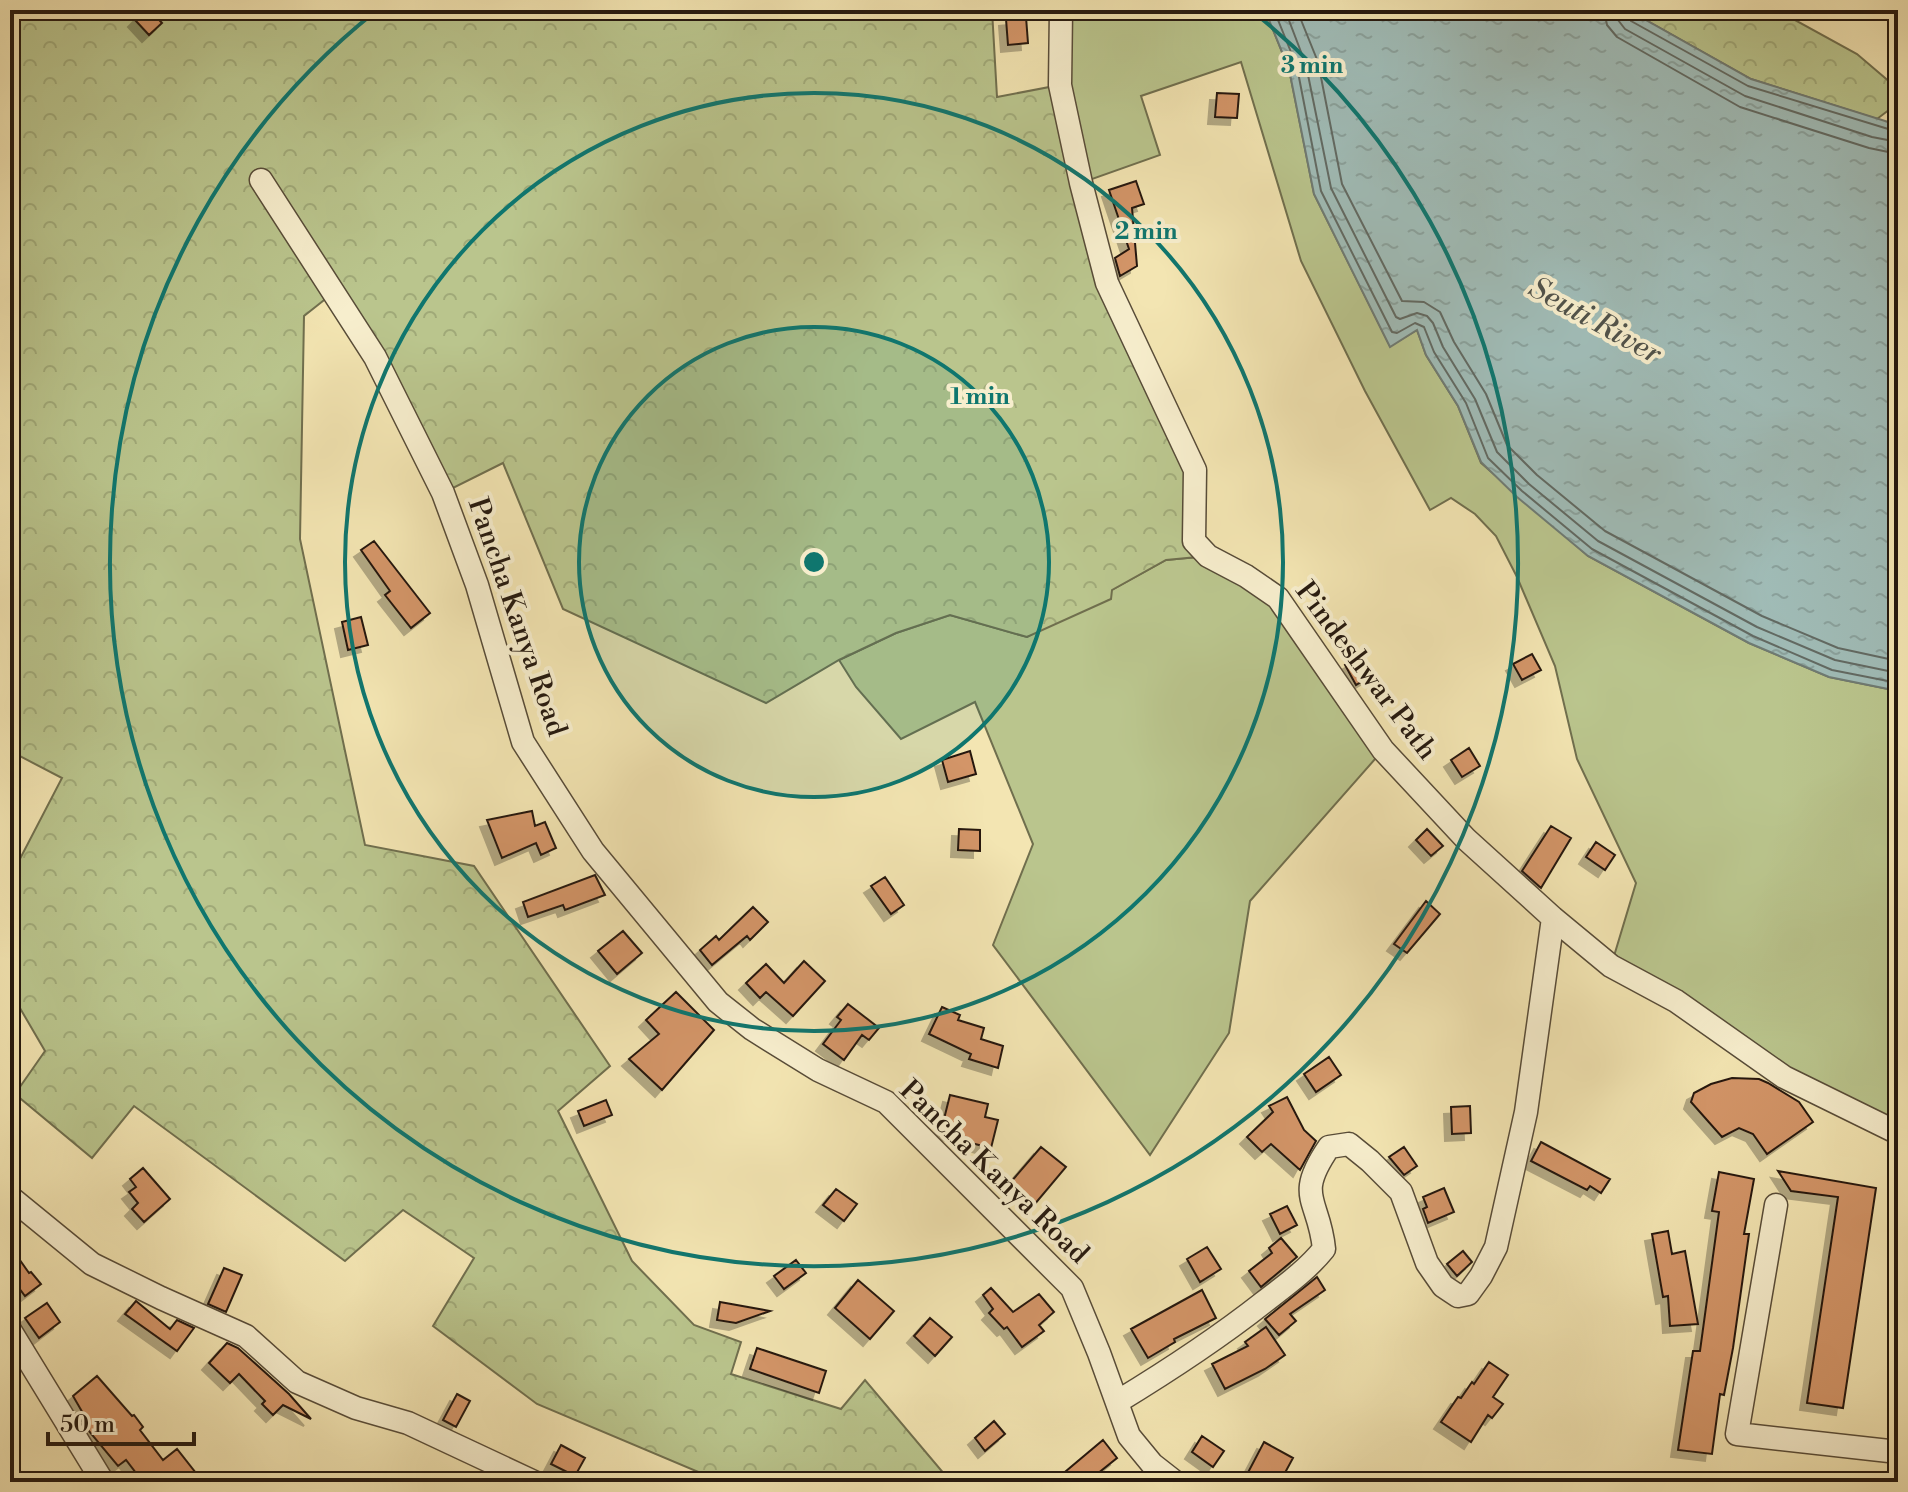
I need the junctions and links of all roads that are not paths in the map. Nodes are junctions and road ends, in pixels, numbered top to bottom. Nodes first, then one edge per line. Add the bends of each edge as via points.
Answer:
1 (1061, 10) edge
2 (261, 180) dead end
3 (1553, 918) junction
4 (1898, 1133) edge
5 (10, 1197) edge
6 (1776, 1205) dead end
7 (10, 1330) edge
8 (1117, 1402) junction
9 (1898, 1452) edge
10 (103, 1482) edge
11 (534, 1482) edge
12 (1175, 1482) edge

1 - 3 street, Pindeshwar Path via 1060,85 1085,198 1107,283 1195,470 1194,541 1208,556 1278,598 1383,750 1466,839
2 - 8 street, Pancha Kanya Road via 375,357 436,480 477,585 523,742 593,851 718,1002 818,1070 886,1102 1072,1288
3 - 4 street, Pindeshwar Path via 1611,966 1676,1001 1784,1077
3 - 8 street via 1526,1112 1505,1210 1496,1247 1468,1294 1458,1296 1443,1286 1427,1263 1401,1192 1349,1144 1329,1147 1313,1171 1309,1197 1322,1226 1324,1249 1317,1258 1237,1323
5 - 11 street via 92,1264 246,1336 297,1382 408,1423
6 - 9 street via 1737,1434
7 - 10 street
8 - 12 street, Pancha Kanya Road via 1129,1436

